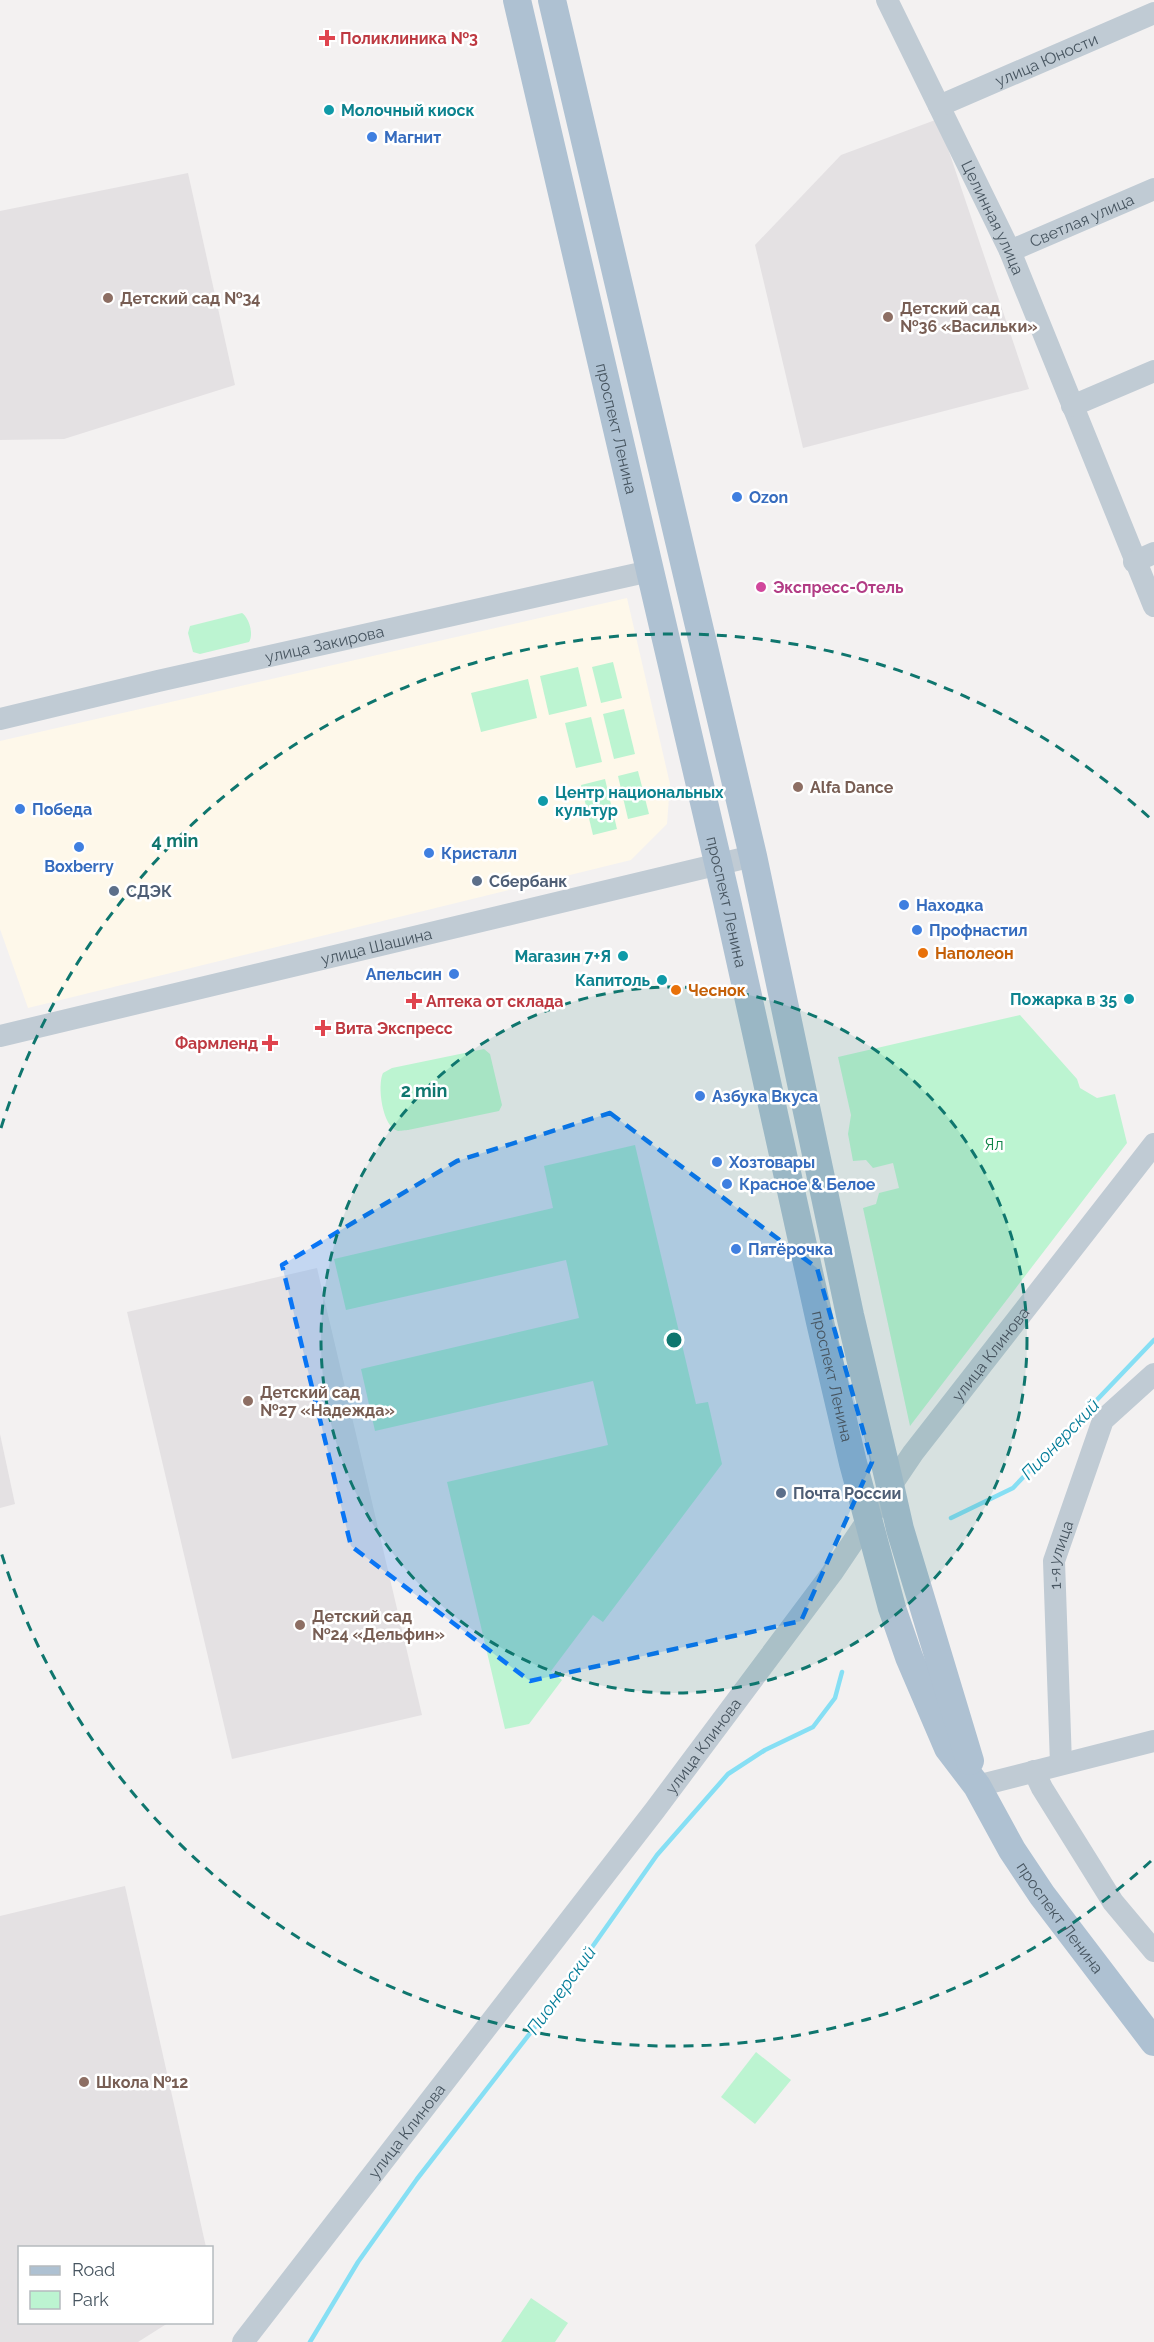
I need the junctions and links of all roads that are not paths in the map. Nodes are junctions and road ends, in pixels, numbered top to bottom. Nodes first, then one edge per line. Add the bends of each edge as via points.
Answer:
1 (517, 0) edge
2 (552, 0) edge
3 (887, 0) edge
4 (1154, 13) edge
5 (939, 106) junction
6 (1154, 189) edge
7 (607, 233) junction
8 (573, 241) junction
9 (1010, 251) junction
10 (1154, 371) edge
11 (1072, 406) junction
12 (1144, 558) edge
13 (650, 571) junction
14 (1154, 606) edge
15 (0, 718) edge
16 (753, 856) junction
17 (719, 864) junction
18 (0, 1036) edge
19 (1153, 1148) edge
20 (1154, 1374) edge
21 (890, 1485) junction
22 (868, 1518) junction
23 (1154, 1741) edge
24 (1061, 1764) junction
25 (1034, 1771) junction
26 (977, 1786) junction
27 (1154, 1951) edge
28 (1154, 2042) edge
29 (243, 2342) edge

1 - 8 main road, проспект Ленина
2 - 7 main road, проспект Ленина
3 - 5 street, Целинная улица
4 - 5 street, улица Юности
5 - 9 street, Целинная улица
6 - 9 street, Светлая улица
7 - 8 main road
7 - 16 main road, проспект Ленина
8 - 13 main road, проспект Ленина
9 - 11 street, Целинная улица
10 - 11 street
11 - 12 street, Целинная улица
12 - 14 street, Целинная улица
13 - 15 street, улица Закирова
13 - 17 main road, проспект Ленина
16 - 17 street, улица Шашина
16 - 21 main road, проспект Ленина
17 - 18 street, улица Шашина
17 - 22 main road, проспект Ленина via 820,1322
19 - 21 street, улица Клинова
20 - 24 street, 1-я улица via 1103,1420 1054,1560
21 - 22 street, улица Клинова
21 - 26 main road, проспект Ленина
22 - 26 main road, проспект Ленина via 909,1657 948,1748
22 - 29 street, улица Клинова via 832,1573 655,1810
23 - 24 street
24 - 25 street
25 - 26 street
25 - 27 street via 1113,1902
26 - 28 main road, проспект Ленина via 1042,1895

